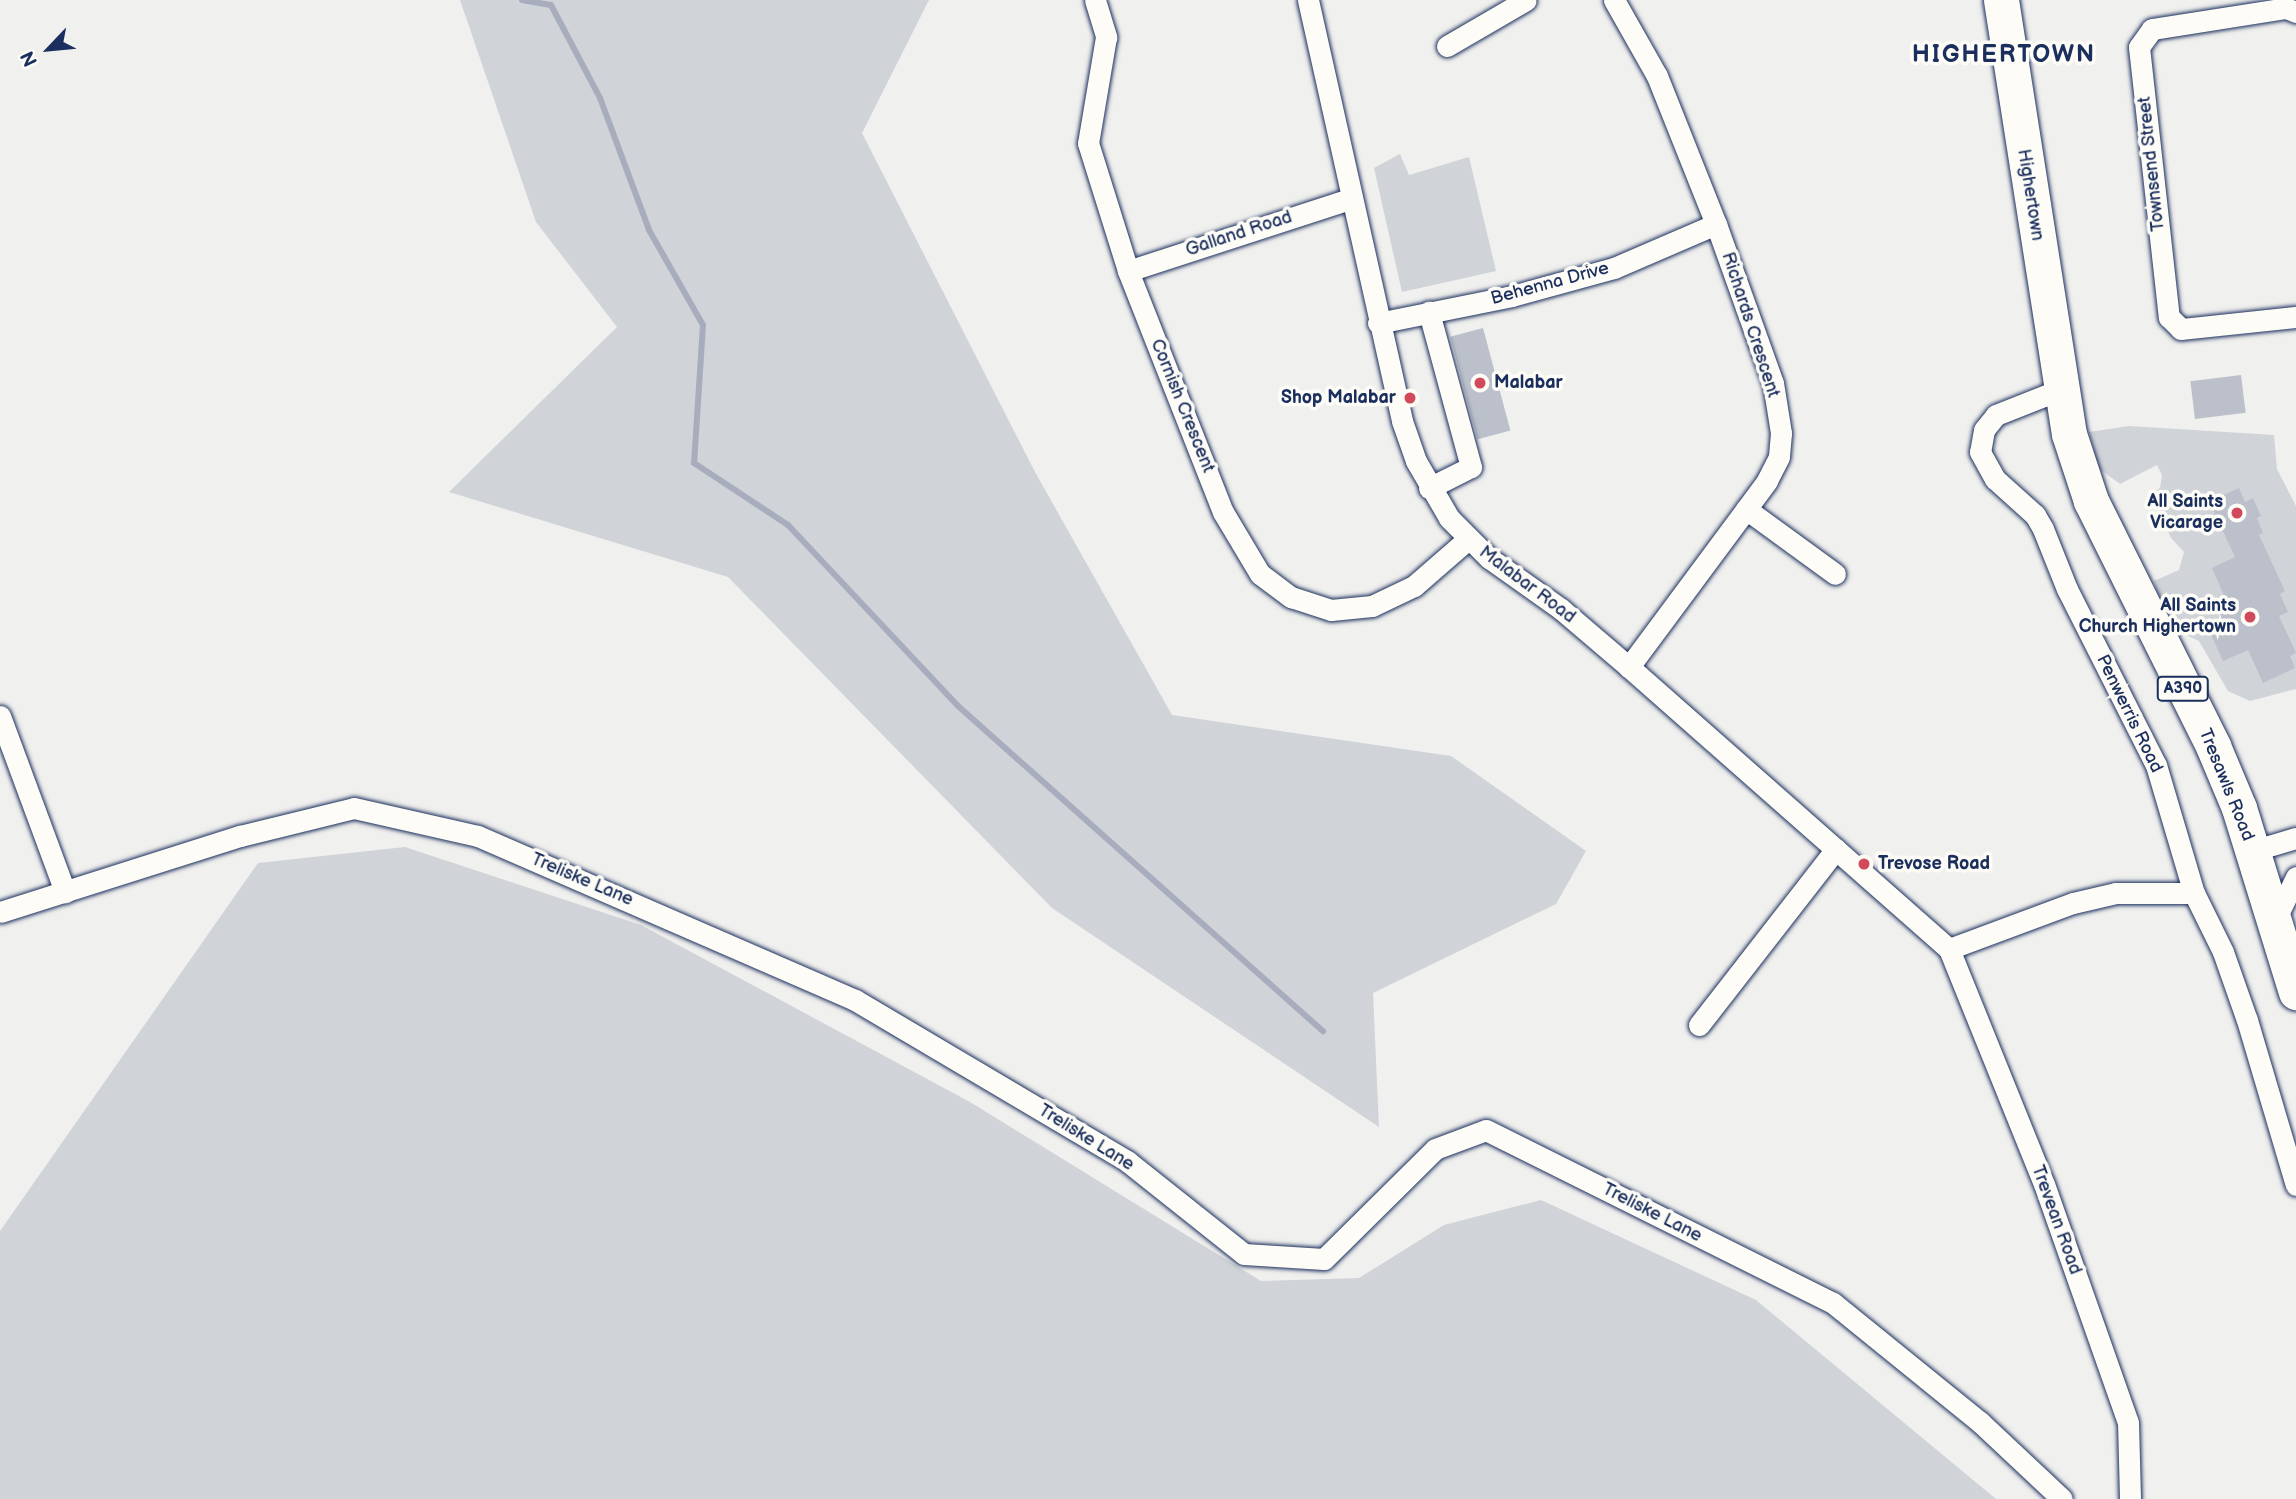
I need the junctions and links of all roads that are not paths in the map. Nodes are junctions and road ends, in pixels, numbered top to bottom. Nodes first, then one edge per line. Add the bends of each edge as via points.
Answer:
1 (1095, 0) edge
2 (1308, 0) edge
3 (1526, 0) edge
4 (1614, 0) edge
5 (2001, 0) edge
6 (2296, 12) edge
7 (1447, 46) dead end
8 (1350, 199) junction
9 (1716, 224) junction
10 (1128, 271) junction
11 (1429, 312) junction
12 (2296, 317) edge
13 (1378, 323) junction
14 (2059, 390) junction
15 (1429, 488) junction
16 (1745, 509) junction
17 (1468, 540) junction
18 (1835, 574) dead end
19 (1629, 667) junction
20 (0, 716) edge
21 (2296, 838) edge
22 (1836, 849) junction
23 (2296, 863) edge
24 (2256, 864) junction
25 (2296, 877) edge
26 (65, 892) junction
27 (2194, 893) junction
28 (0, 912) edge
29 (2274, 923) junction
30 (1949, 949) junction
31 (2296, 992) edge
32 (1699, 1025) dead end
33 (2296, 1185) edge
34 (2062, 1499) edge
35 (2130, 1499) edge

1 - 10 street, Cornish Crescent via 1106,37 1088,143
2 - 8 street, Malabar Road
3 - 7 street
4 - 9 street, Richards Crescent via 1657,76
5 - 14 highway, Highertown / A390
6 - 12 street, Townsend Street via 2286,8 2152,29 2139,47 2169,317 2181,329
8 - 10 street, Galland Road
8 - 13 street, Malabar Road
9 - 11 street, Behenna Drive via 1614,268
9 - 16 street, Richards Crescent via 1773,383 1781,433 1779,457 1768,481
10 - 17 street, Cornish Crescent via 1223,512 1260,574 1291,597 1331,610 1372,606 1414,586
11 - 13 street, Behenna Drive
11 - 15 street via 1471,467
13 - 15 street, Malabar Road via 1402,421
14 - 24 highway, Tresawls Road / A390 via 2091,502 2213,746
14 - 27 street, Penwerris Road via 1996,415 1984,430 1980,452 1989,472 2035,515 2043,529 2067,589 2156,765
15 - 17 street, Malabar Road
16 - 18 street
16 - 19 street, Richards Crescent
17 - 19 street, Malabar Road
19 - 22 street, Malabar Road
20 - 26 street
21 - 24 street
22 - 30 street, Malabar Road
22 - 32 street
23 - 24 street
24 - 29 highway, Tresawls Road / A390
25 - 29 street
26 - 28 street, Treliske Lane
26 - 34 street, Treliske Lane via 240,836 354,808 478,836 855,1000 1127,1161 1244,1254 1324,1259 1435,1149 1486,1130 1833,1303 1980,1422
27 - 30 street via 2116,893
27 - 33 street, Penwerris Road via 2243,1009
29 - 31 highway, Tresawls Road / A390
30 - 35 street, Trevean Road via 1954,972 2044,1184 2128,1422

